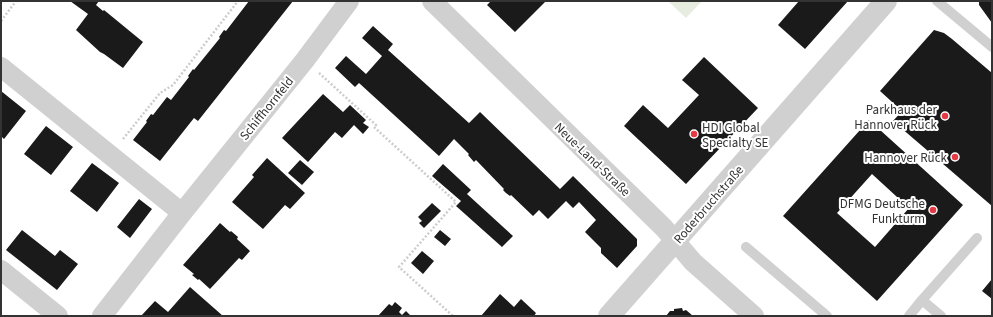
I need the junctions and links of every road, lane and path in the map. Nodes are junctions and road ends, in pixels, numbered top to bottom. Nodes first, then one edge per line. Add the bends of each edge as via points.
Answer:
1 (16, 1) edge
2 (238, 1) edge
3 (349, 1) edge
4 (432, 1) edge
5 (886, 1) edge
6 (937, 1) edge
7 (1, 21) edge
8 (992, 47) edge
9 (305, 60) junction
10 (1, 68) edge
11 (110, 155) junction
12 (182, 213) junction
13 (976, 238) dead end
14 (675, 242) junction
15 (746, 246) dead end
16 (1, 270) edge
17 (922, 300) junction
18 (58, 316) edge
19 (102, 316) edge
20 (453, 316) edge
21 (609, 316) edge
22 (754, 316) edge
23 (827, 316) edge
24 (909, 316) edge
25 (941, 316) edge

1 - 7 path
2 - 11 path via 173,85 160,93
3 - 9 street, Schiffhornfeld
4 - 14 street, Neue-Land-Straße via 664,228
5 - 14 street, Roderbruchstraße
6 - 8 lane
9 - 12 street, Schiffhornfeld
9 - 20 path via 376,124 374,127 456,202 399,267
10 - 11 street
11 - 12 street
12 - 19 street, Schiffhornfeld
13 - 17 lane
14 - 21 street, Roderbruchstraße
14 - 22 street, Neue-Land-Straße via 693,262
15 - 23 lane
16 - 18 street
17 - 24 lane
17 - 25 lane

